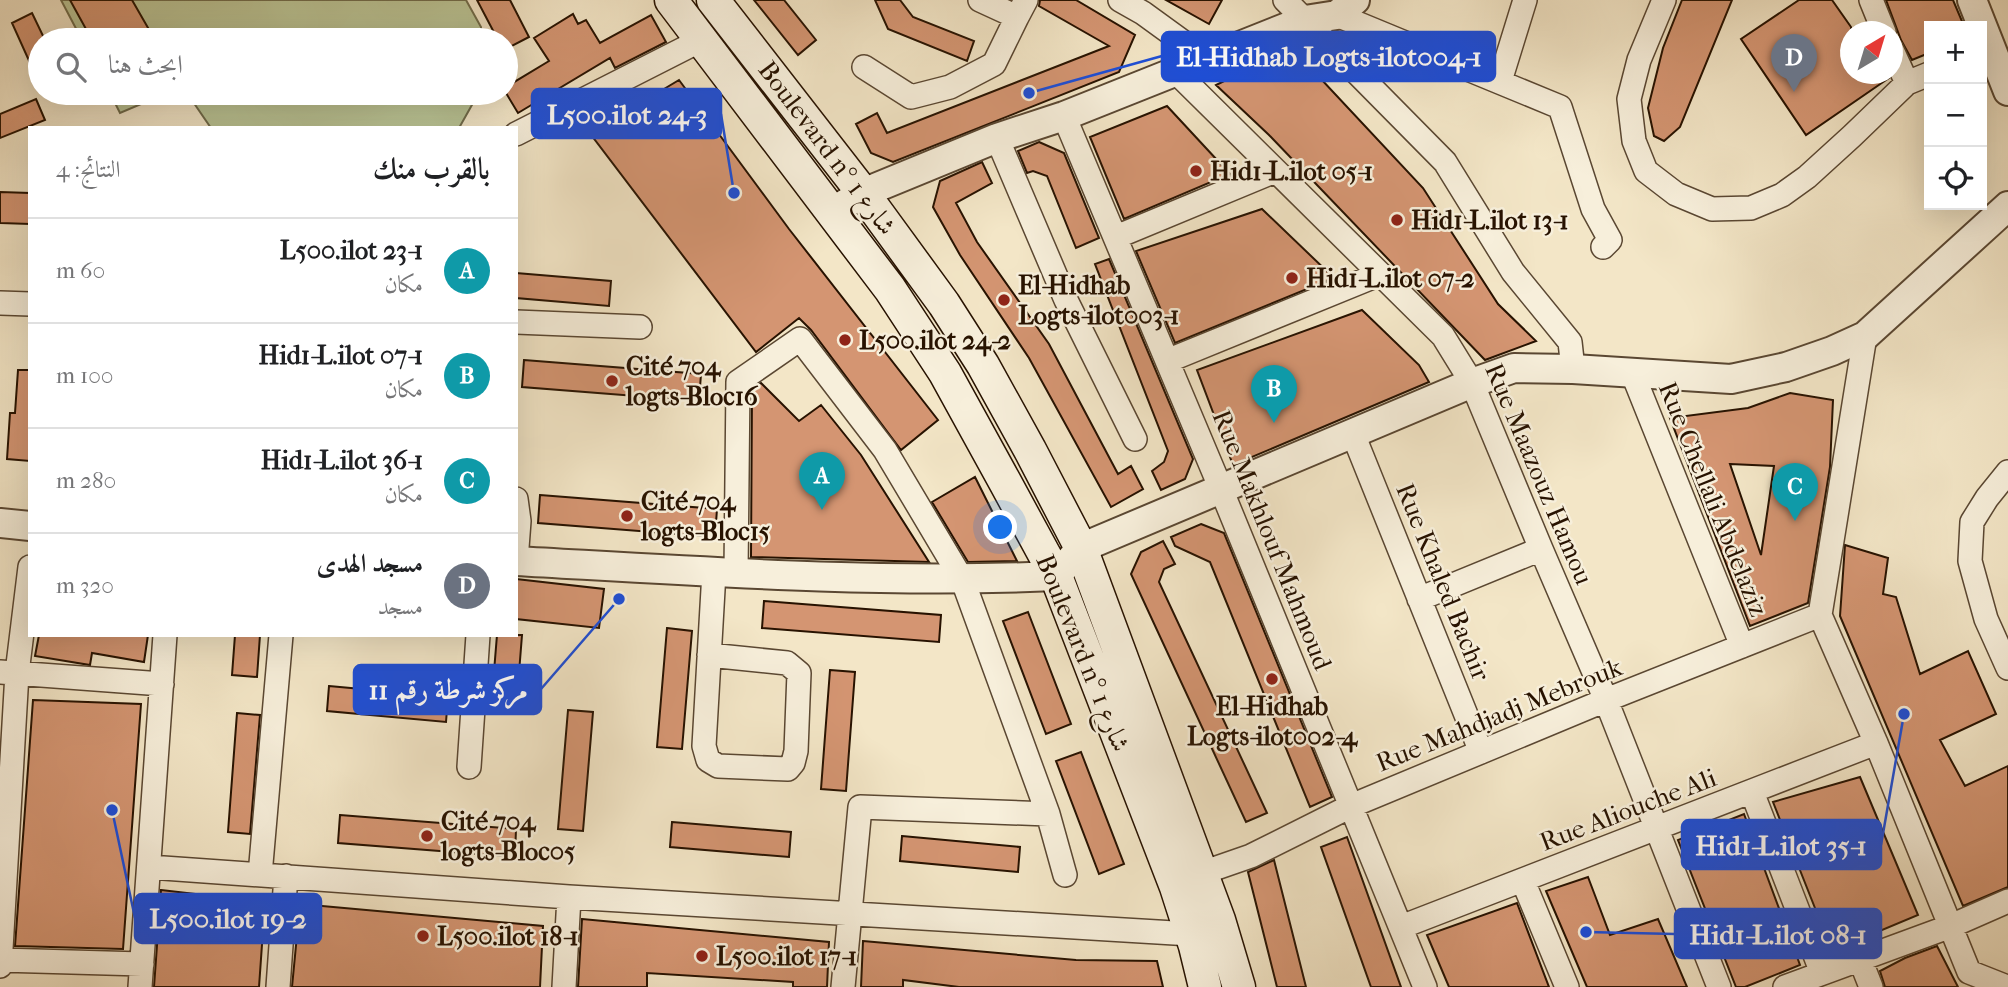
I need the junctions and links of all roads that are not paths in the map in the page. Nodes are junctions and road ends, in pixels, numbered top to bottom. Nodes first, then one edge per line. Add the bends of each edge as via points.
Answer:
1 (671, 0) edge
2 (713, 0) edge
3 (981, 0) edge
4 (1120, 0) edge
5 (1285, 0) edge
6 (1525, 0) edge
7 (1664, 0) edge
8 (1871, 0) edge
9 (1972, 0) edge
10 (1346, 7) edge
11 (1021, 8) edge
12 (1305, 20) junction
13 (1880, 21) edge
14 (1978, 21) edge
15 (703, 39) junction
16 (1987, 52) edge
17 (1205, 58) junction
18 (864, 67) dead end
19 (1175, 71) junction
20 (1903, 74) edge
21 (1924, 76) edge
22 (1500, 81) junction
23 (1907, 83) junction
24 (2008, 90) edge
25 (1064, 116) junction
26 (518, 133) edge
27 (997, 138) junction
28 (1275, 171) junction
29 (863, 193) junction
30 (2008, 206) edge
31 (832, 212) junction
32 (1116, 237) junction
33 (1603, 247) dead end
34 (1380, 274) junction
35 (0, 303) edge
36 (28, 304) edge
37 (518, 323) edge
38 (640, 327) dead end
39 (1865, 335) junction
40 (1167, 361) junction
41 (1573, 369) junction
42 (1632, 372) junction
43 (1472, 383) junction
44 (1353, 434) junction
45 (1135, 439) dead end
46 (2008, 472) edge
47 (1221, 489) junction
48 (518, 514) edge
49 (0, 523) edge
50 (28, 526) edge
51 (518, 534) edge
52 (1081, 548) junction
53 (1541, 550) junction
54 (518, 561) edge
55 (725, 572) junction
56 (1056, 576) junction
57 (28, 577) edge
58 (963, 580) junction
59 (1419, 599) junction
60 (1820, 615) junction
61 (164, 637) edge
62 (281, 637) edge
63 (478, 637) edge
64 (1742, 646) junction
65 (709, 655) junction
66 (2008, 667) edge
67 (8, 672) edge
68 (162, 684) junction
69 (1606, 700) junction
70 (1876, 743) junction
71 (1481, 752) junction
72 (469, 767) dead end
73 (1752, 792) junction
74 (1351, 806) junction
75 (1048, 814) junction
76 (4, 815) edge
77 (1657, 830) junction
78 (149, 867) junction
79 (1202, 873) junction
80 (260, 875) junction
81 (1065, 875) dead end
82 (286, 876) junction
83 (1523, 881) junction
84 (569, 897) junction
85 (2008, 901) edge
86 (849, 914) junction
87 (1951, 926) junction
88 (1401, 928) junction
89 (1191, 934) junction
90 (1860, 959) junction
91 (0, 960) edge
92 (142, 964) junction
93 (0, 966) edge
94 (1822, 973) junction
95 (140, 987) edge
96 (278, 987) edge
97 (564, 987) edge
98 (843, 987) edge
99 (1205, 987) edge
100 (1239, 987) edge
101 (1425, 987) edge
102 (1567, 987) edge
103 (1719, 987) edge
104 (1785, 987) edge
105 (1871, 987) edge
106 (2007, 987) edge

1 - 15 main road, Boulevard n° شارع 1
2 - 29 main road, Boulevard n° شارع 1
3 - 11 street
4 - 17 street
5 - 12 street
6 - 22 street
7 - 23 street via 1639,60 1629,99 1634,141 1646,171 1675,194 1712,209 1751,208 1782,195
8 - 13 street
9 - 14 street
10 - 12 street
10 - 22 street
11 - 18 street via 994,64 950,87 911,97
12 - 17 street
12 - 41 street via 1445,162 1513,272 1570,342
15 - 26 street
15 - 31 main road, Boulevard n° شارع 1
16 - 24 street
17 - 19 street
19 - 25 street
19 - 28 street, Rue Maazouz Hamou
20 - 23 street
21 - 23 street
22 - 33 street via 1560,107 1593,209 1610,240
25 - 27 street
25 - 32 street, Rue Makhlouf Mahmoud
27 - 29 street
27 - 45 street via 1066,300
28 - 32 street
28 - 34 street, Rue Maazouz Hamou
29 - 31 street
29 - 52 main road, Boulevard n° شارع 1 via 983,365
30 - 39 street
31 - 56 main road, Boulevard n° شارع 1 via 945,373
32 - 40 street, Rue Makhlouf Mahmoud
34 - 40 street
34 - 43 street, Rue Maazouz Hamou via 1443,336
35 - 36 street
37 - 38 street
39 - 42 street via 1832,351 1731,379
39 - 60 street
40 - 47 street, Rue Makhlouf Mahmoud
41 - 42 street
41 - 43 street via 1514,368
42 - 64 street, Rue Chellali Abdelaziz
43 - 44 street
43 - 53 street, Rue Maazouz Hamou
44 - 47 street
44 - 59 street, Rue Khaled Bachir
46 - 66 street via 1972,522 1970,561 1986,619
47 - 52 street
47 - 74 street, Rue Makhlouf Mahmoud
48 - 51 street
49 - 50 street
52 - 56 street
52 - 79 main road, Boulevard n° شارع 1
53 - 59 street
53 - 69 street, Rue Maazouz Hamou
54 - 55 street
55 - 58 street
55 - 58 street via 738,382 800,339 886,450
55 - 65 street
56 - 58 street
56 - 89 main road, Boulevard n° شارع 1
57 - 67 street
58 - 75 street
59 - 71 street, Rue Khaled Bachir
60 - 64 street, Rue Mahdjadj Mebrouk
60 - 70 street
61 - 68 street
62 - 80 street
63 - 72 street
64 - 69 street, Rue Mahdjadj Mebrouk
65 - 65 street via 787,663 799,673 796,751 788,769 718,766 708,760 704,746
67 - 68 street
67 - 76 street
68 - 78 street
69 - 71 street, Rue Mahdjadj Mebrouk
69 - 77 street, Rue Maazouz Hamou
70 - 73 street, Rue Aliouche Ali
70 - 87 street
71 - 74 street, Rue Mahdjadj Mebrouk
73 - 77 street, Rue Aliouche Ali
73 - 94 street
74 - 79 street, Rue Mahdjadj Mebrouk via 1251,856
74 - 88 street, Rue Makhlouf Mahmoud
75 - 81 street
75 - 86 street via 860,807
76 - 91 street
77 - 83 street, Rue Aliouche Ali
77 - 103 street, Rue Maazouz Hamou
78 - 80 street
78 - 92 street
79 - 100 main road, Boulevard n° شارع 1
80 - 82 street
82 - 84 street
82 - 96 street
83 - 88 street, Rue Aliouche Ali
83 - 102 street
84 - 86 street
84 - 97 street
85 - 87 street
86 - 89 street
86 - 98 street
87 - 90 street
87 - 106 street via 1969,972
88 - 101 street, Rue Makhlouf Mahmoud
89 - 99 main road, Boulevard n° شارع 1
90 - 94 street
90 - 105 street
91 - 92 street
91 - 93 street
92 - 95 street
94 - 104 street

